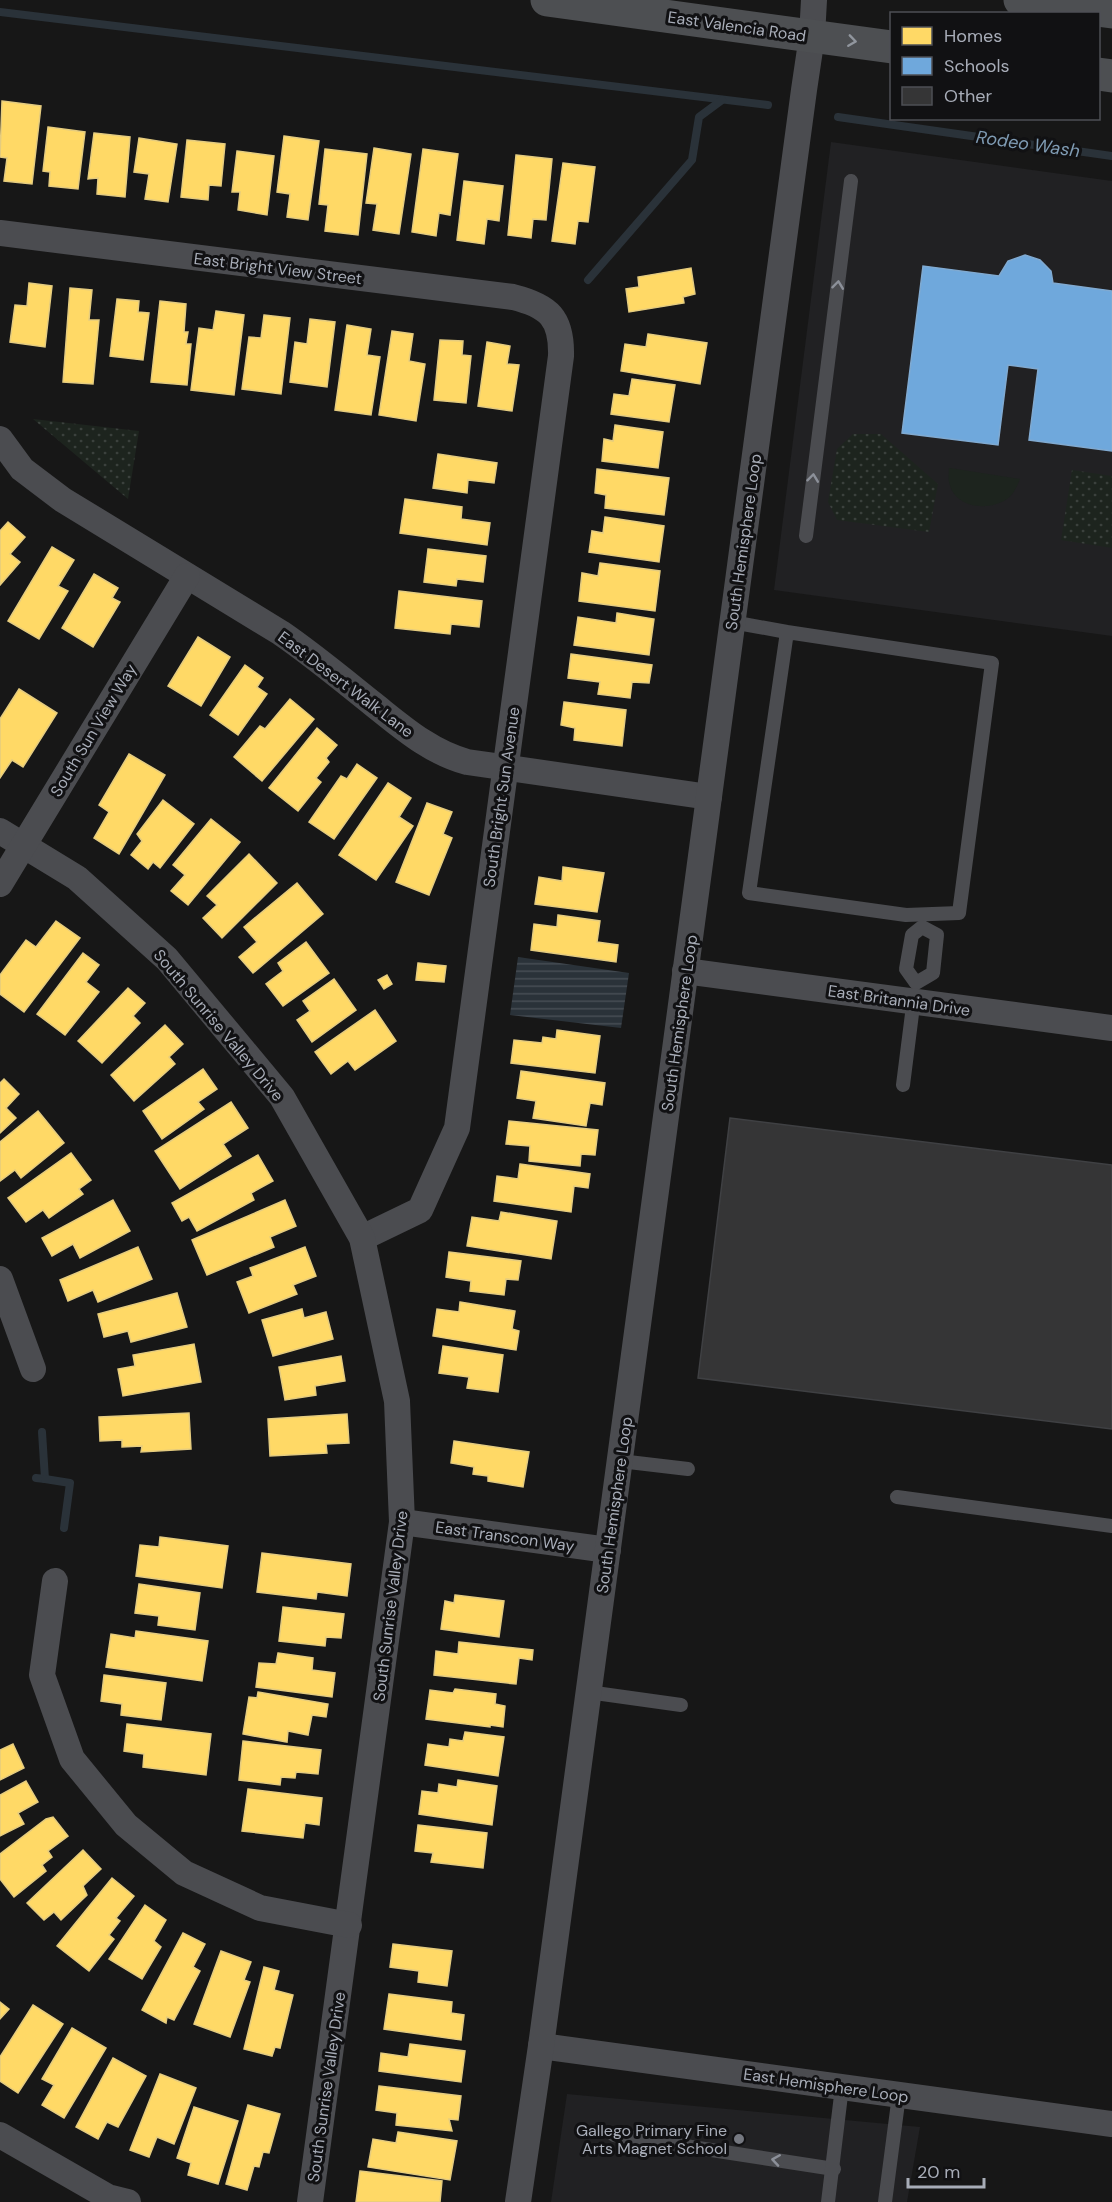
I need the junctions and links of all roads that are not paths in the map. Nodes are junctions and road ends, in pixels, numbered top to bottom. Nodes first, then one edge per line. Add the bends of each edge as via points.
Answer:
1 (547, 0) edge
2 (814, 0) edge
3 (1020, 0) edge
4 (1112, 12) edge
5 (812, 36) junction
6 (890, 46) edge
7 (851, 181) dead end
8 (0, 233) edge
9 (556, 309) joint
10 (0, 440) edge
11 (806, 536) dead end
12 (187, 576) junction
13 (732, 622) junction
14 (787, 632) junction
15 (505, 768) junction
16 (709, 797) junction
17 (0, 831) edge
18 (23, 845) junction
19 (0, 884) edge
20 (922, 921) junction
21 (686, 971) junction
22 (915, 993) junction
23 (1112, 1028) edge
24 (903, 1085) dead end
25 (362, 1238) junction
26 (0, 1279) edge
27 (33, 1369) dead end
28 (620, 1461) junction
29 (688, 1469) dead end
30 (897, 1497) dead end
31 (402, 1522) junction
32 (1112, 1526) edge
33 (608, 1550) junction
34 (55, 1581) dead end
35 (588, 1692) junction
36 (681, 1705) dead end
37 (349, 1925) junction
38 (541, 2046) junction
39 (842, 2087) junction
40 (899, 2095) junction
41 (1112, 2124) edge
42 (0, 2135) edge
43 (614, 2135) dead end
44 (834, 2169) junction
45 (128, 2202) edge
46 (310, 2202) edge
47 (518, 2202) edge
48 (828, 2202) edge
49 (885, 2202) edge

1 - 5 main road, East Valencia Road
2 - 5 street, South Hemisphere Loop
3 - 4 main road
5 -> 6 main road, East Valencia Road
5 - 13 street, South Hemisphere Loop
11 -> 7 lane
8 - 9 street, East Bright View Street via 513,297
9 - 15 street, South Bright Sun Avenue via 561,356
10 - 12 street, East Desert Walk Lane via 22,469 63,500
12 - 15 street, East Desert Walk Lane via 305,650 410,733 446,756
12 - 18 street, South Sun View Way
13 - 14 lane
13 - 16 street, South Hemisphere Loop
14 - 20 lane via 749,893 906,915
14 - 20 lane via 992,663 959,912
15 - 16 street, East Desert Walk Lane
15 - 25 street, South Bright Sun Avenue via 457,1128 420,1210
16 - 21 street, South Hemisphere Loop
17 - 18 street, South Sunrise Valley Drive
18 - 19 street, South Sun View Way
18 - 25 street, South Sunrise Valley Drive via 77,878 167,959 282,1097
20 - 22 lane via 912,934 906,969
20 - 22 lane via 937,935 933,973
21 - 22 street, East Britannia Drive
21 - 28 street, South Hemisphere Loop
22 - 23 street, East Britannia Drive
22 - 24 lane
25 - 31 street, South Sunrise Valley Drive via 397,1401
26 - 27 street
28 - 29 lane
28 - 33 street, South Hemisphere Loop
30 - 32 lane
31 - 33 street, East Transcon Way
31 - 37 street, South Sunrise Valley Drive
33 - 35 street, South Hemisphere Loop
34 - 37 street via 42,1675 72,1759 126,1825 184,1873 260,1908
35 - 36 lane
35 - 38 street, South Hemisphere Loop
37 - 46 street, South Sunrise Valley Drive
38 - 39 street, East Hemisphere Loop
38 - 47 street, South Hemisphere Loop
39 - 40 street, East Hemisphere Loop
39 - 44 lane
40 - 41 street, East Hemisphere Loop
40 - 49 lane
42 - 45 street via 108,2196
44 -> 43 lane
44 - 48 lane

